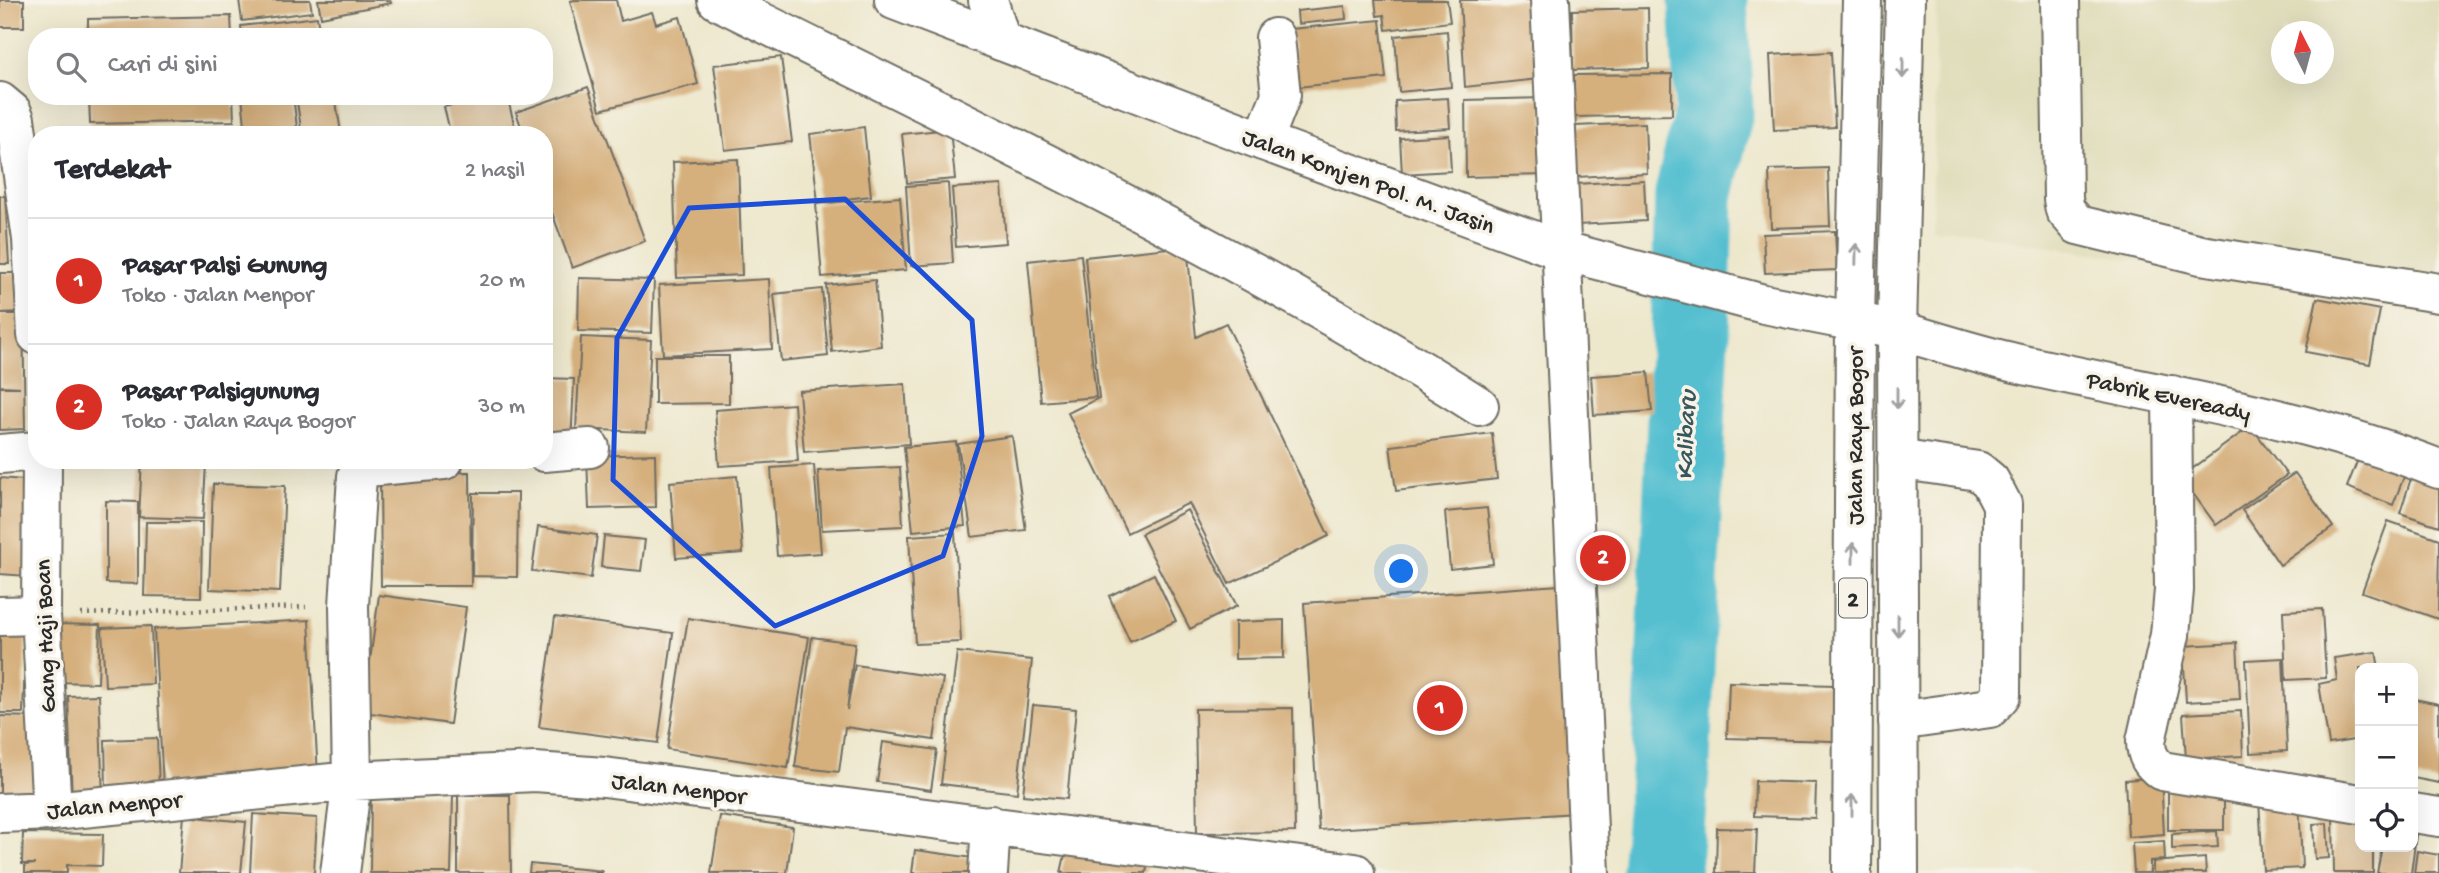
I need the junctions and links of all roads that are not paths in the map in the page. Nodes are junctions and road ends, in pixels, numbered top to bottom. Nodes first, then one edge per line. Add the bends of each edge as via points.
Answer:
1 (717, 0) edge
2 (894, 0) edge
3 (988, 0) edge
4 (1550, 0) edge
5 (1863, 0) edge
6 (1905, 0) edge
7 (2060, 0) edge
8 (1275, 38) dead end
9 (1001, 41) junction
10 (0, 102) edge
11 (1263, 141) junction
12 (28, 211) edge
13 (1560, 250) junction
14 (2439, 293) edge
15 (1855, 323) junction
16 (1897, 330) junction
17 (2172, 395) junction
18 (1479, 406) dead end
19 (590, 448) dead end
20 (553, 451) edge
21 (28, 452) edge
22 (0, 454) edge
23 (1897, 459) junction
24 (42, 469) edge
25 (364, 469) edge
26 (2439, 469) edge
27 (41, 615) junction
28 (0, 616) edge
29 (1898, 721) junction
30 (352, 781) junction
31 (2355, 803) edge
32 (52, 811) junction
33 (0, 813) edge
34 (2418, 814) edge
35 (2439, 817) edge
36 (991, 825) junction
37 (340, 873) edge
38 (988, 873) edge
39 (1355, 873) edge
40 (1590, 873) edge
41 (1852, 873) edge
42 (1899, 873) edge

1 - 18 main road via 1130,205 1385,346
2 - 9 main road, Jalan Komjen Pol. M. Jasin
3 - 9 main road
4 - 13 main road
15 -> 5 main road, Jalan Raya Bogor / 2
6 -> 16 main road, Jalan Raya Bogor / 2
7 - 14 main road via 2063,199 2065,210 2078,225 2201,255
8 - 11 main road via 1280,95
9 - 11 main road, Jalan Komjen Pol. M. Jasin
10 - 12 main road via 15,118
11 - 13 main road, Jalan Komjen Pol. M. Jasin
13 - 15 main road, Jalan Komjen Pol. M. Jasin
13 - 40 main road
15 - 16 main road, Pabrik Eveready
41 -> 15 main road, Jalan Raya Bogor / 2
16 - 17 main road, Pabrik Eveready via 2013,363
16 -> 23 main road, Jalan Raya Bogor / 2
17 - 26 main road, Pabrik Eveready via 2308,426
17 - 31 main road via 2174,590 2170,635 2146,741 2149,758 2162,771
19 - 20 main road
21 - 22 main road
23 -> 29 main road, Jalan Raya Bogor / 2
23 - 29 main road via 1978,471 1990,481 2003,504 2001,695 1990,708
24 - 27 main road, Gang Haji Boan
25 - 30 main road via 359,473 349,606
27 - 28 main road
27 - 32 main road, Gang Haji Boan
29 - 42 main road, Jalan Raya Bogor / 2
30 - 32 main road, Jalan Menpor
30 - 36 main road, Jalan Menpor via 535,772
30 - 37 main road
32 - 33 main road, Jalan Menpor
34 - 35 main road
36 - 38 main road
36 - 39 main road, Jalan Menpor

